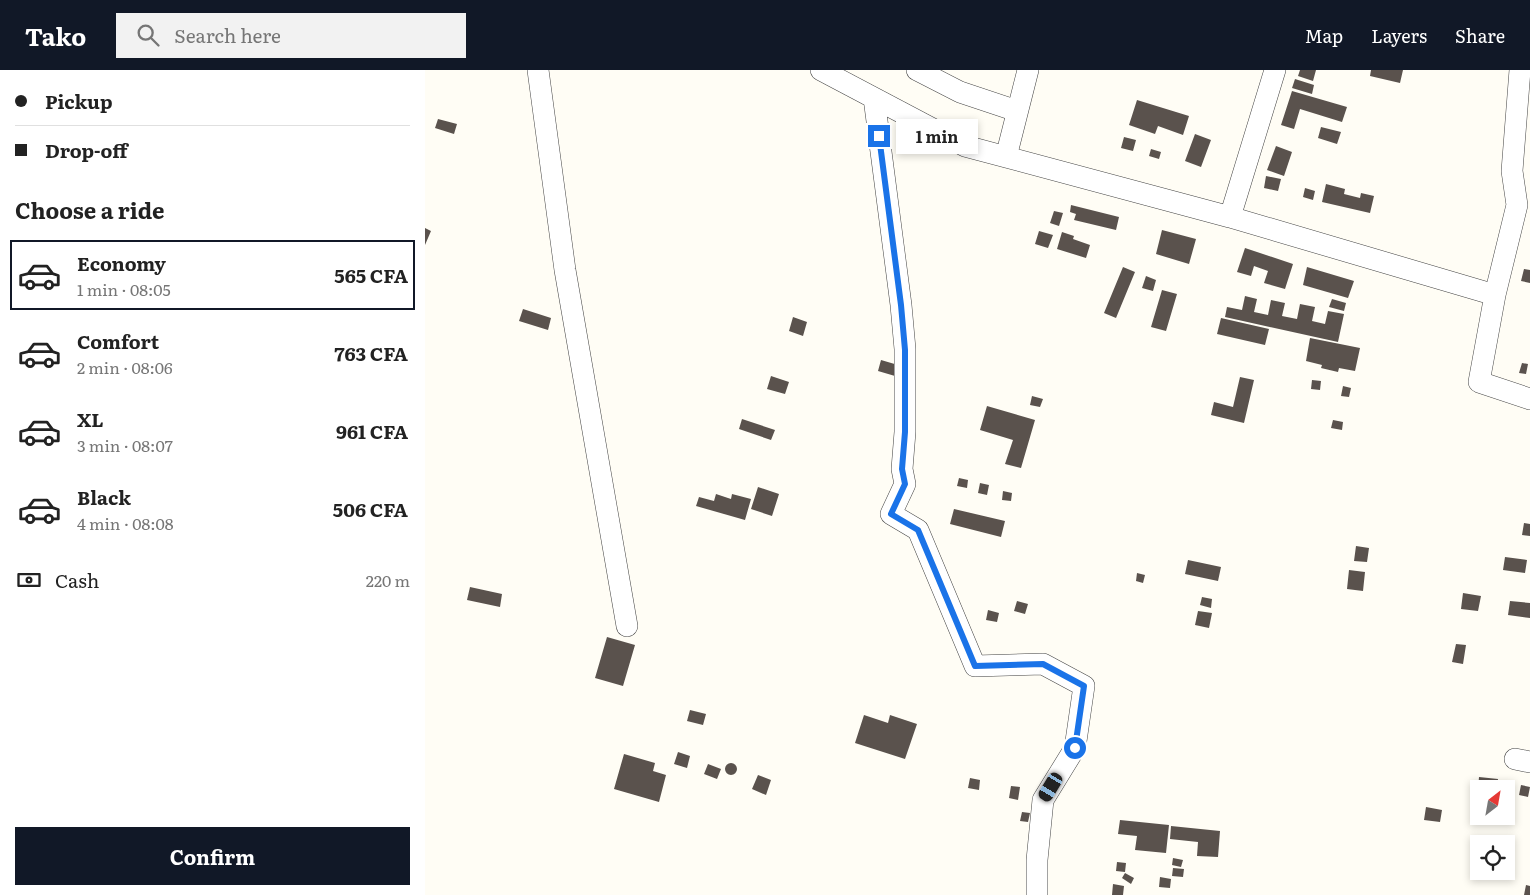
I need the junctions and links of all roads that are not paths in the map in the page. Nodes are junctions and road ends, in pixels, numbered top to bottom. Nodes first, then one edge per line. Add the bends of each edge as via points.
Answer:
1 (538, 70) edge
2 (821, 70) edge
3 (917, 70) edge
4 (1028, 70) edge
5 (1275, 70) edge
6 (1520, 70) edge
7 (874, 98) junction
8 (1017, 111) junction
9 (1006, 157) junction
10 (1230, 217) junction
11 (1495, 295) junction
12 (1530, 399) edge
13 (627, 626) dead end
14 (1037, 895) edge

1 - 13 street via 565,270
2 - 7 street
3 - 8 street via 960,92
4 - 8 street
5 - 10 street
6 - 11 street via 1512,171 1517,205
7 - 9 street via 965,146
7 - 14 street via 905,350 902,469 905,484 891,514 918,530 975,666 1043,664 1084,686 1075,748 1043,800
8 - 9 street
9 - 10 street
10 - 11 street
11 - 12 street via 1479,382

